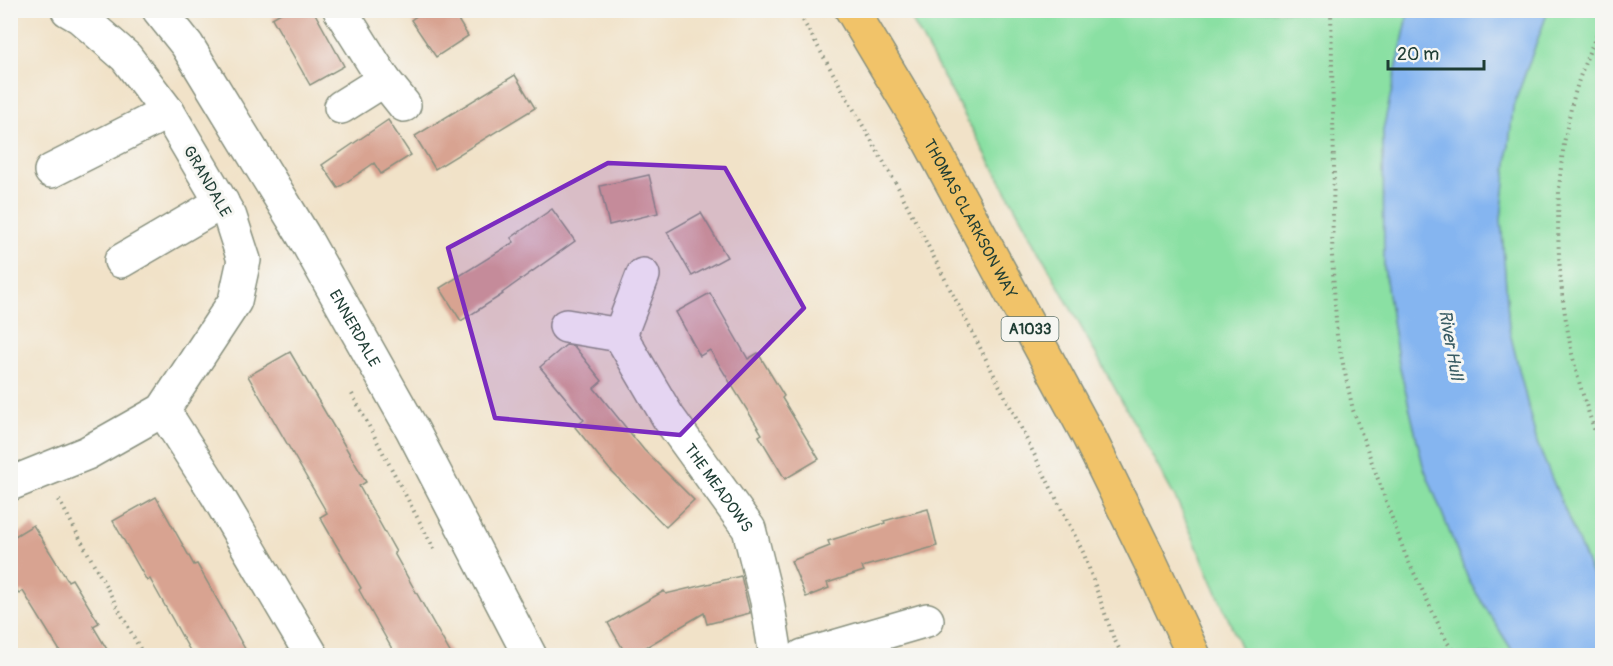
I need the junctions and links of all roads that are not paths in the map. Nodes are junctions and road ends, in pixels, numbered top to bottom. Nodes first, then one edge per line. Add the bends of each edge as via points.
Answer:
1 (68, 10) edge
2 (159, 10) edge
3 (340, 10) edge
4 (852, 10) edge
5 (384, 80) junction
6 (404, 105) dead end
7 (341, 107) dead end
8 (168, 112) junction
9 (51, 171) dead end
10 (222, 202) junction
11 (121, 261) dead end
12 (644, 275) dead end
13 (566, 326) dead end
14 (620, 335) junction
15 (163, 410) junction
16 (10, 484) edge
17 (927, 620) dead end
18 (312, 656) edge
19 (530, 656) edge
20 (776, 656) edge
21 (803, 656) edge
22 (1194, 656) edge

1 - 8 street, GRANDALE via 126,57
2 - 19 street, ENNERDALE via 187,45 303,235 412,429
3 - 5 street
4 - 22 highway, THOMAS CLARKSON WAY / A1033 via 919,122 1089,437
5 - 6 street
5 - 7 street
8 - 9 street
8 - 10 street, GRANDALE
10 - 11 street
10 - 15 street, GRANDALE via 244,260 235,301
12 - 14 street
13 - 14 street
14 - 20 street, THE MEADOWS via 668,417 749,529
15 - 16 street, GRANDALE via 87,453
15 - 18 street
17 - 21 street

